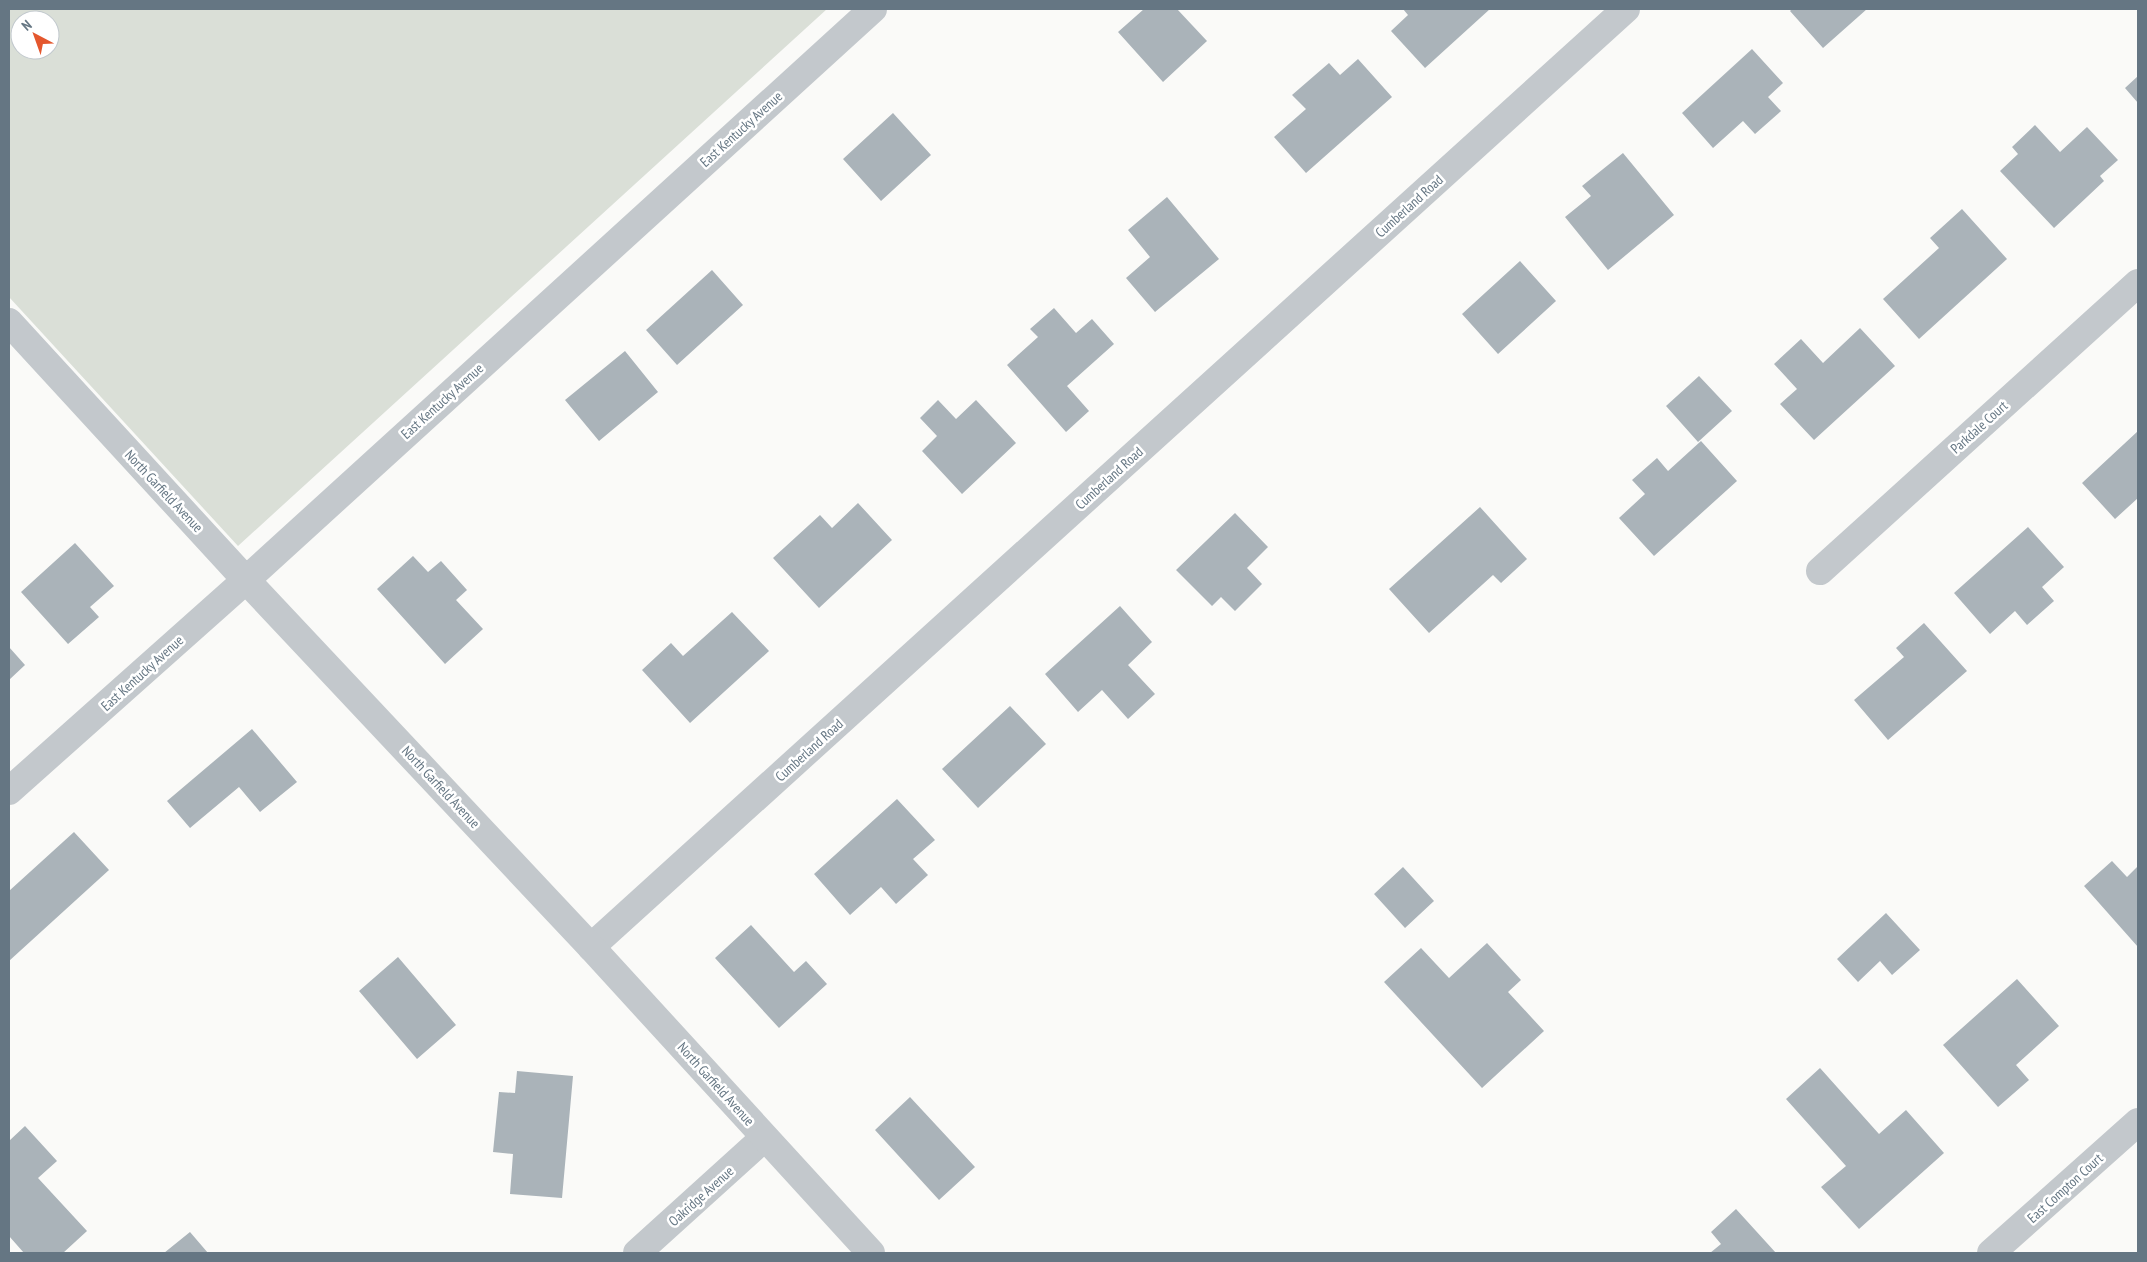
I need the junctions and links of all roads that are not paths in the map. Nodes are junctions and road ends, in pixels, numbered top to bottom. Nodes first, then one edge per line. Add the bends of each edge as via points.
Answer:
1 (873, 9) edge
2 (1626, 9) edge
3 (2138, 283) edge
4 (9, 322) edge
5 (1820, 571) dead end
6 (246, 580) junction
7 (9, 791) edge
8 (591, 947) junction
9 (2138, 1122) edge
10 (764, 1138) junction
11 (637, 1253) edge
12 (870, 1253) edge
13 (1992, 1253) edge

1 - 6 street, East Kentucky Avenue
2 - 8 street, Cumberland Road
3 - 5 street, Parkdale Court
4 - 6 street, North Garfield Avenue
6 - 7 street, East Kentucky Avenue
6 - 8 street, North Garfield Avenue
8 - 10 street, North Garfield Avenue
9 - 13 street, East Compton Court
10 - 11 street, Oakridge Avenue
10 - 12 street, North Garfield Avenue

